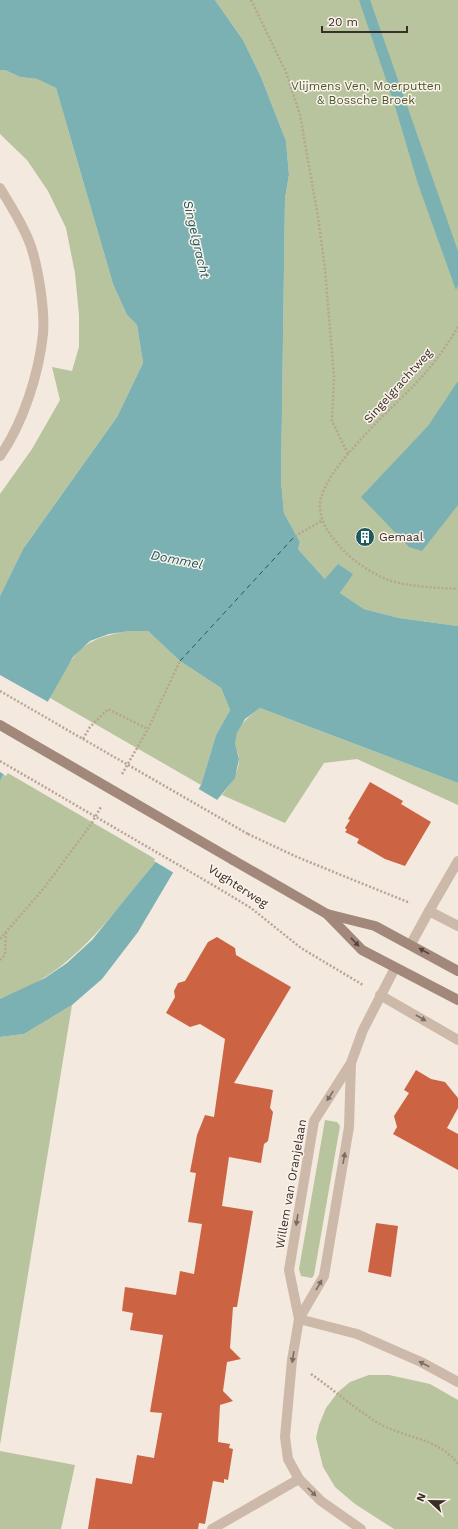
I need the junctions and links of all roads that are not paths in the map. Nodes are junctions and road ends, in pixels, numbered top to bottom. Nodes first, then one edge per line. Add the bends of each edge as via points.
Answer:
1 (0, 188) edge
2 (0, 456) edge
3 (0, 725) edge
4 (458, 861) edge
5 (429, 911) junction
6 (327, 914) junction
7 (458, 926) edge
8 (411, 944) junction
9 (394, 968) junction
10 (458, 971) edge
11 (380, 995) junction
12 (458, 1000) edge
13 (458, 1040) edge
14 (351, 1063) junction
15 (299, 1319) junction
16 (458, 1382) edge
17 (299, 1479) junction
18 (212, 1529) edge
19 (361, 1529) edge

1 - 2 street via 33,251 40,290 43,332 36,375 21,414
3 - 6 main road, Vughterweg, bridge
4 - 5 street
5 - 7 street
5 - 8 street
6 - 8 main road, Vughterweg via 375,926
6 -> 9 main road, Vughterweg via 362,950
10 -> 8 main road, Vughterweg
9 - 11 street, Willem van Oranjelaan
9 - 12 main road, Vughterweg
11 -> 13 street
11 - 14 street, Willem van Oranjelaan
15 -> 14 street, Willem van Oranjelaan via 324,1276 349,1126
14 -> 15 street, Willem van Oranjelaan via 314,1121 289,1270
16 -> 15 street via 357,1334
15 -> 17 street, Willem van Oranjelaan via 292,1360 285,1437 288,1458
17 - 18 street
17 -> 19 street, Willem van Oranjelaan via 321,1501

